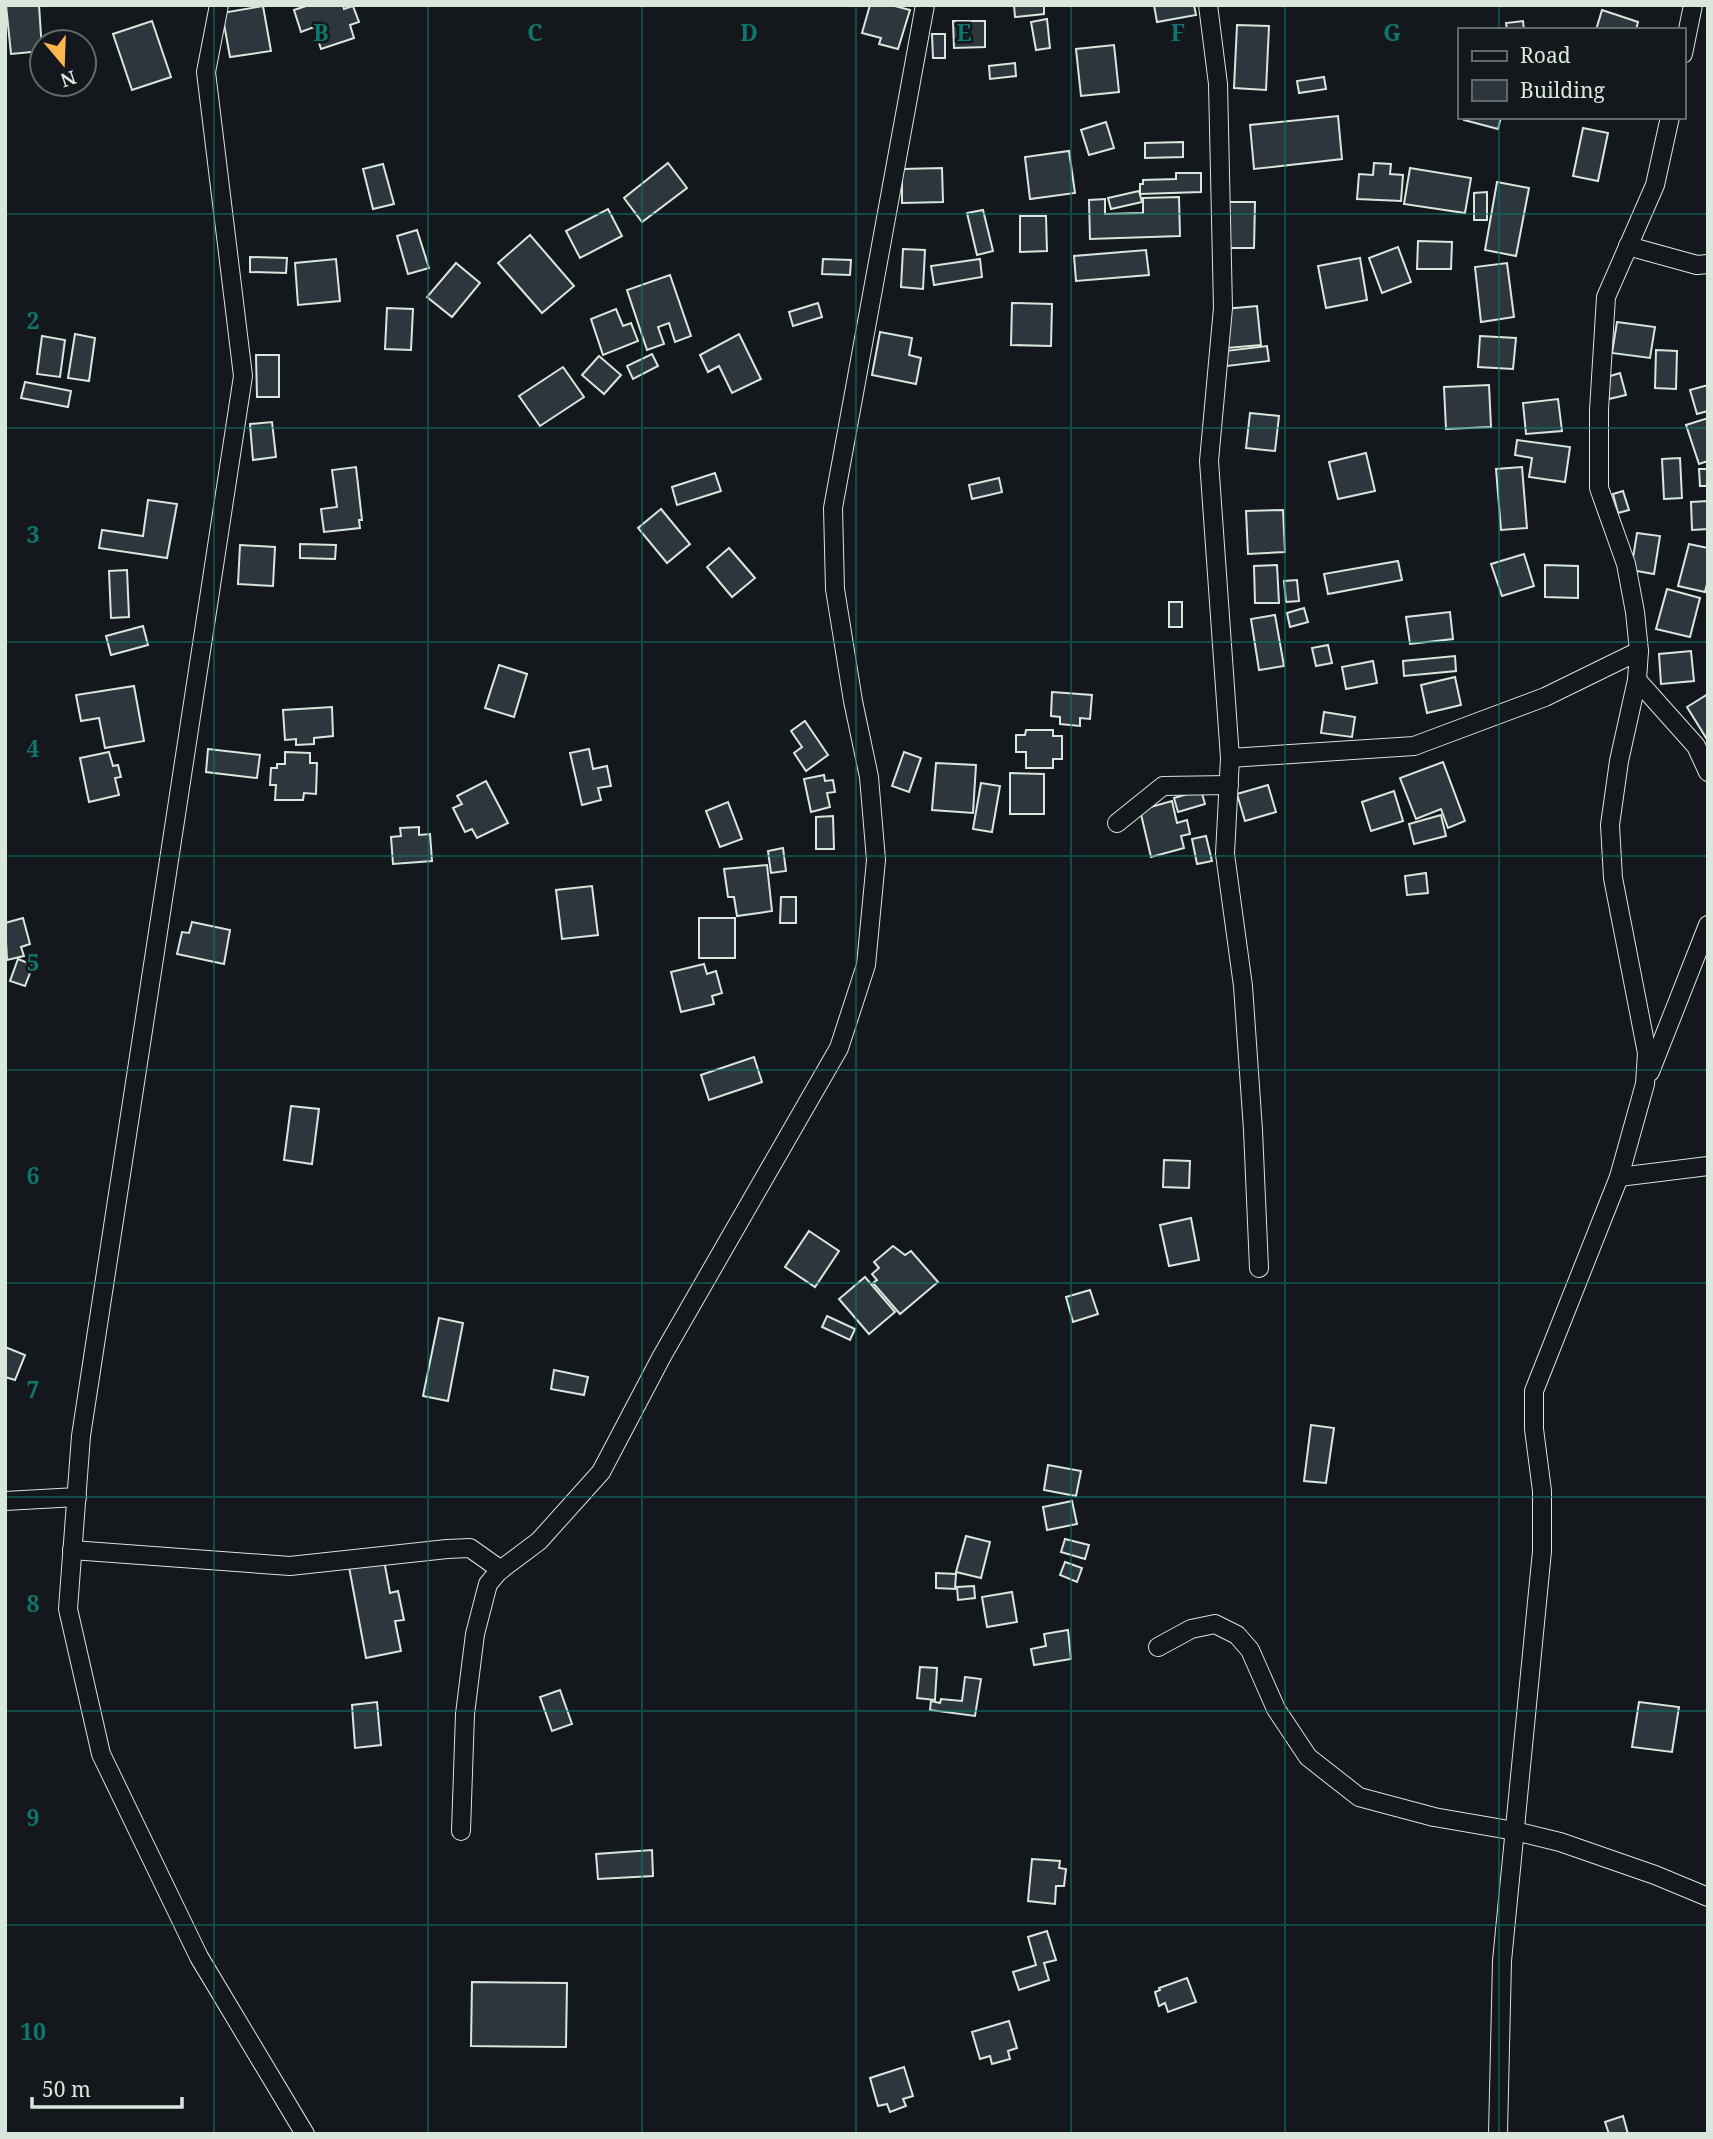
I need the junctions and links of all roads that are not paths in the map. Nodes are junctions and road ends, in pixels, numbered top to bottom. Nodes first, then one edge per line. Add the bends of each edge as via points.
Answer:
1 (219, 5) edge
2 (925, 5) edge
3 (1208, 5) edge
4 (1693, 5) edge
5 (1685, 44) edge
6 (1670, 119) edge
7 (1628, 246) junction
8 (1708, 264) edge
9 (1639, 651) junction
10 (1637, 680) junction
11 (1230, 758) junction
12 (1708, 772) edge
13 (1228, 785) junction
14 (1117, 823) dead end
15 (1708, 925) edge
16 (1645, 1084) junction
17 (1708, 1166) edge
18 (1619, 1177) junction
19 (1259, 1268) dead end
20 (77, 1497) junction
21 (5, 1501) edge
22 (72, 1550) junction
23 (501, 1570) junction
24 (1158, 1647) dead end
25 (461, 1831) dead end
26 (1515, 1831) junction
27 (1708, 1897) edge
28 (305, 2134) edge
29 (1498, 2134) edge

1 - 20 street via 206,72 243,376 81,1436
2 - 23 street via 833,508 835,589 869,777 876,860 866,965 839,1048 662,1356 601,1472 539,1541
3 - 11 street via 1218,85 1223,308 1209,461
4 - 5 street
6 - 7 street via 1656,185
7 - 8 street
7 - 9 street via 1606,297 1599,488 1626,564
9 - 10 street
9 - 11 street via 1545,697 1414,746
10 - 12 street via 1696,746
10 - 16 street via 1610,825 1612,878 1647,1053
11 - 13 street
13 - 14 street via 1163,786
13 - 19 street via 1224,854 1243,986
15 - 16 street
16 - 18 street
17 - 18 street
18 - 26 street via 1534,1391 1542,1551
20 - 21 street
20 - 22 street
22 - 23 street via 290,1566 470,1548
22 - 28 street via 68,1609 101,1755 199,1957
23 - 25 street via 488,1584 475,1634 465,1714
24 - 26 street via 1191,1629 1215,1624 1237,1634 1250,1650 1276,1709 1308,1756 1359,1797 1434,1817
26 - 27 street via 1560,1842
26 - 29 street via 1502,1961

